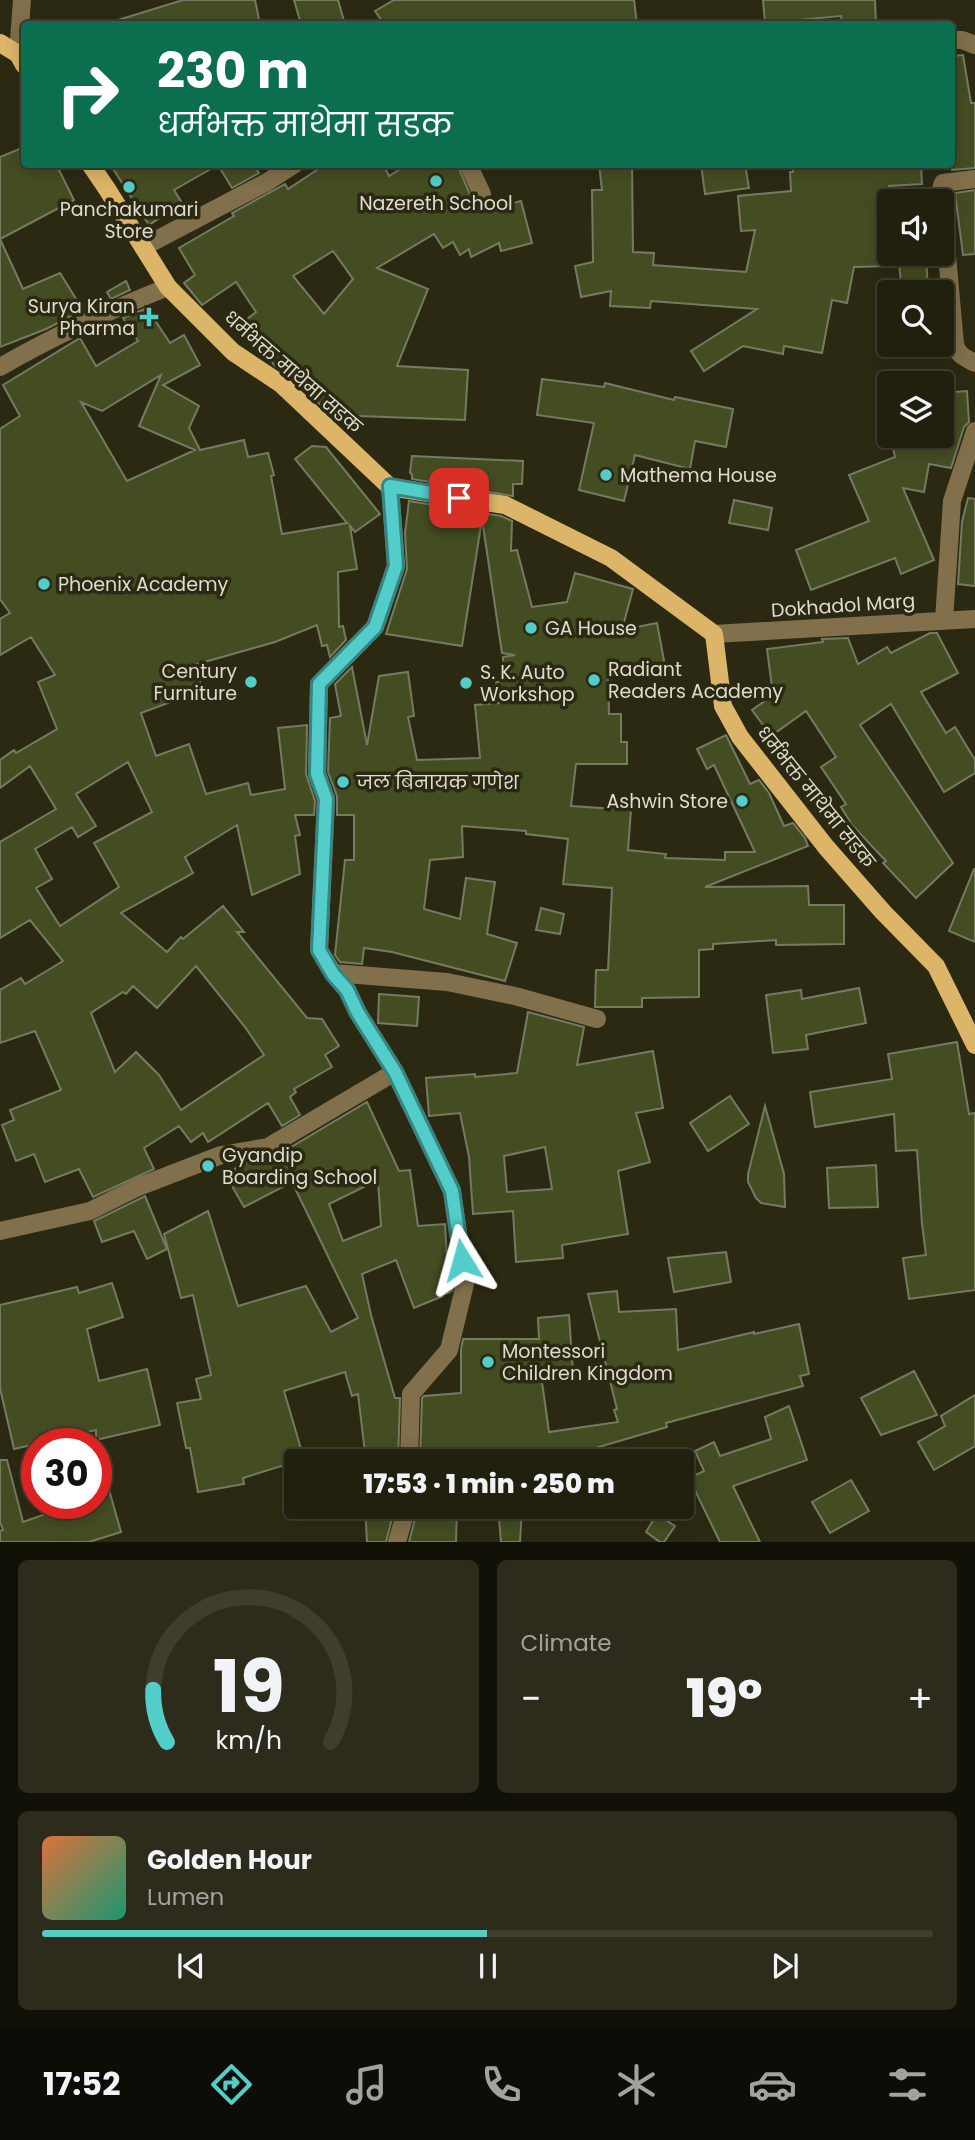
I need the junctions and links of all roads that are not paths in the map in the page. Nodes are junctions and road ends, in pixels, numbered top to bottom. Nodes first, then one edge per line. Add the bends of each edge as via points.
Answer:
1 (22, 0) edge
2 (22, 21) edge
3 (955, 40) edge
4 (0, 43) edge
5 (975, 45) edge
6 (21, 59) edge
7 (93, 168) edge
8 (289, 168) edge
9 (470, 168) edge
10 (975, 179) edge
11 (482, 194) dead end
12 (143, 247) junction
13 (167, 287) junction
14 (975, 363) edge
15 (0, 367) edge
16 (975, 431) edge
17 (390, 486) junction
18 (975, 619) edge
19 (944, 620) junction
20 (714, 635) junction
21 (333, 974) junction
22 (597, 1019) dead end
23 (975, 1045) edge
24 (395, 1072) junction
25 (0, 1231) edge
26 (409, 1449) edge
27 (404, 1519) edge
28 (397, 1542) edge

1 - 2 street
3 - 5 street
4 - 6 main road
7 - 12 main road, धर्मभक्त माथेमा सडक
8 - 12 street
9 - 11 street
10 - 14 street via 943,183 941,189 956,351
12 - 13 main road, धर्मभक्त माथेमा सडक
13 - 15 street via 119,306
13 - 17 main road, धर्मभक्त माथेमा सडक via 233,352 281,384
16 - 19 street via 951,501
17 - 20 main road via 505,505 611,558
17 - 21 street via 396,566 375,627 319,684 317,774 326,799 319,950
18 - 19 street, Dokhadol Marg
19 - 20 street, Dokhadol Marg
20 - 23 main road, धर्मभक्त माथेमा सडक via 723,706 740,737 826,847 936,966
21 - 22 street via 447,982
21 - 24 street
24 - 25 street via 268,1147 222,1154 90,1211
24 - 26 street via 452,1191 465,1283 449,1350 411,1394
27 - 28 street

